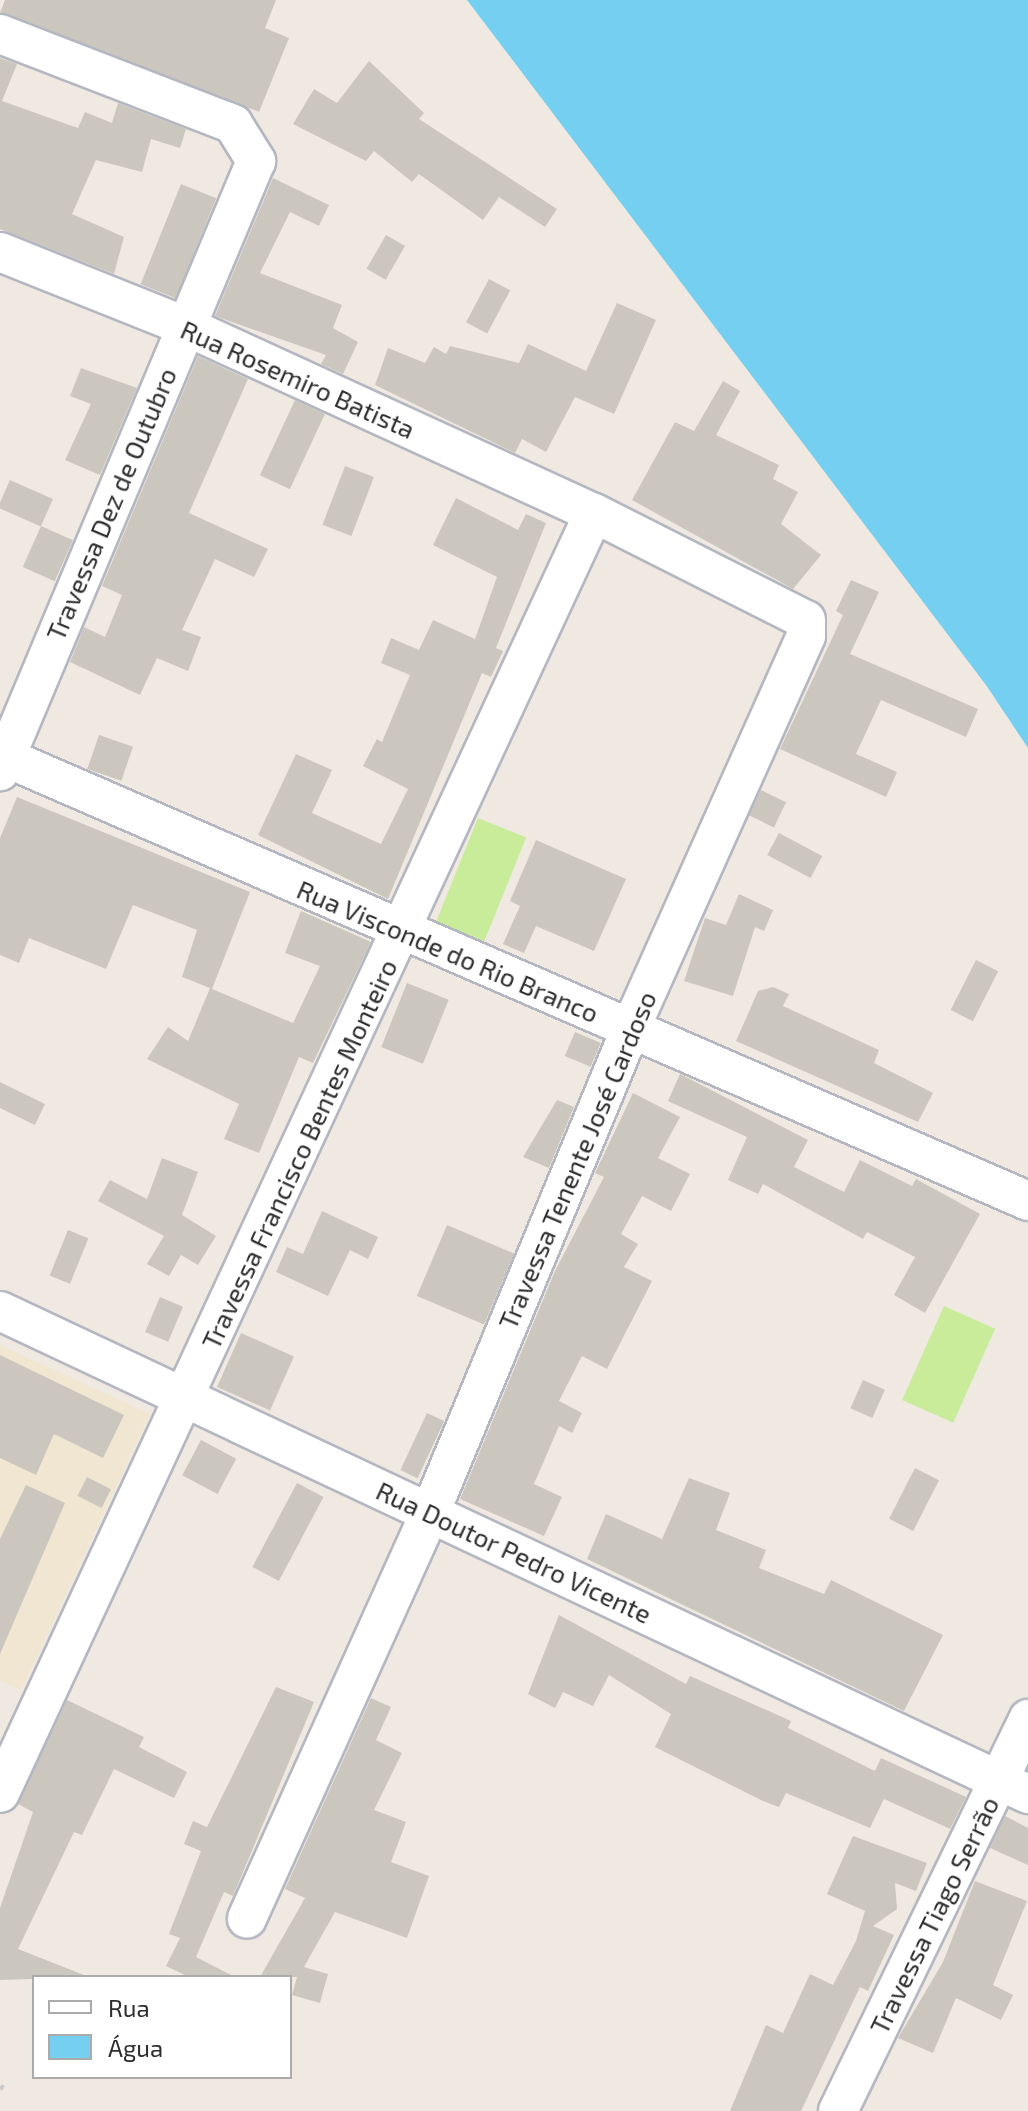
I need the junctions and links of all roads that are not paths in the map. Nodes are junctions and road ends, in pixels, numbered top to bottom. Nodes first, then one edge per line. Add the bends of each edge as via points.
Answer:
1 (0, 34) edge
2 (0, 252) edge
3 (185, 326) junction
4 (594, 513) junction
5 (2, 761) edge
6 (401, 933) junction
7 (631, 1028) junction
8 (1028, 1201) edge
9 (0, 1311) edge
10 (185, 1398) junction
11 (430, 1513) junction
12 (1028, 1719) edge
13 (1014, 1787) edge
14 (0, 1793) edge
15 (247, 1919) dead end
16 (838, 2111) edge

1 - 3 street, Travessa Dez de Outubro via 233,124 255,151 247,195
2 - 3 street, Rua Rosemiro Batista
3 - 4 street, Rua Rosemiro Batista
3 - 5 street, Travessa Dez de Outubro
4 - 6 street, Travessa Francisco Bentes Monteiro
4 - 7 street, Travessa Tenente José Cardoso via 806,620 806,636
5 - 6 street, Rua Visconde do Rio Branco
6 - 7 street, Rua Visconde do Rio Branco
6 - 10 street, Travessa Francisco Bentes Monteiro
7 - 8 street, Rua Visconde do Rio Branco
7 - 11 street, Travessa Tenente José Cardoso
9 - 10 street, Rua Doutor Pedro Vicente
10 - 11 street, Rua Doutor Pedro Vicente
10 - 14 street, Travessa Francisco Bentes Monteiro
11 - 13 street, Rua Doutor Pedro Vicente
11 - 15 street, Travessa Tenente José Cardoso
12 - 13 street, Travessa Tiago Serrão
13 - 16 street, Travessa Tiago Serrão

